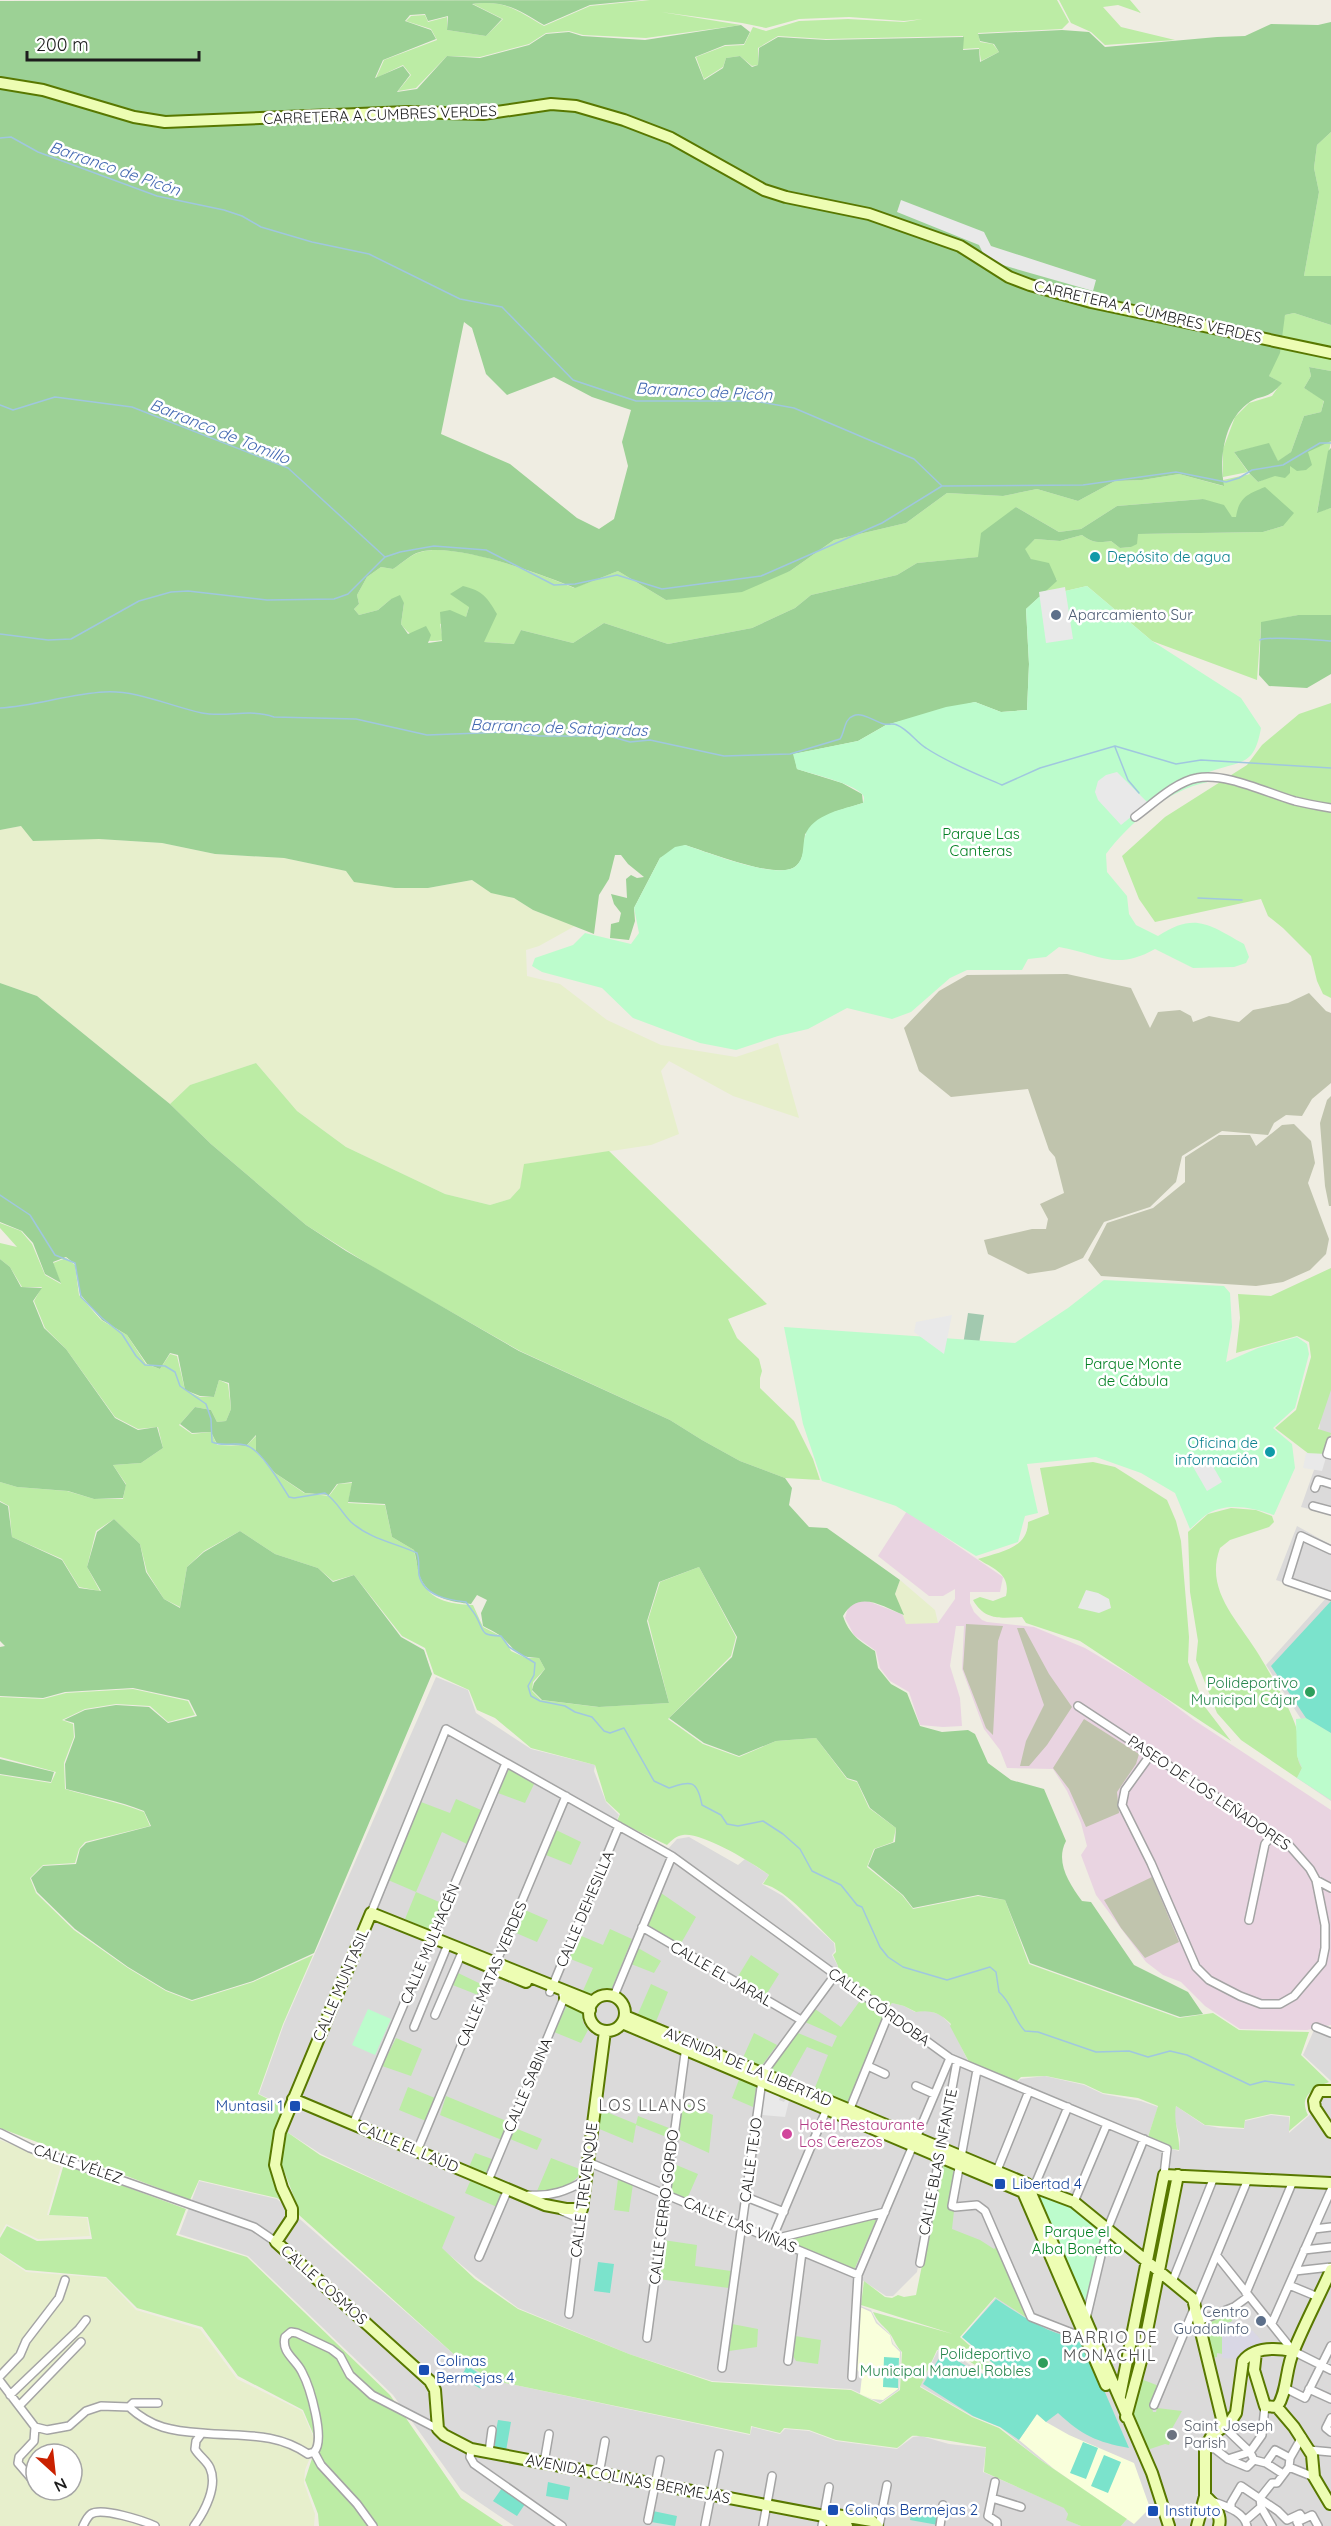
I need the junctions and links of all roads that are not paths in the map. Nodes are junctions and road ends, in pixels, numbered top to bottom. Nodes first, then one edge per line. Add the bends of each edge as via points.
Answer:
1 (0, 83) edge
2 (1331, 353) edge
3 (1331, 808) edge
4 (1135, 817) dead end
5 (1331, 1441) edge
6 (1329, 1454) edge
7 (1331, 1484) edge
8 (1315, 1488) dead end
9 (1313, 1506) dead end
10 (1331, 1510) edge
11 (1331, 1550) edge
12 (1331, 1596) edge
13 (1078, 1706) dead end
14 (446, 1729) joint
15 (1151, 1754) junction
16 (506, 1763) junction
17 (566, 1796) junction
18 (619, 1826) junction
19 (1273, 1834) junction
20 (672, 1856) junction
21 (1316, 1880) junction
22 (1331, 1888) edge
23 (370, 1915) junction
24 (1249, 1920) dead end
25 (642, 1927) junction
26 (432, 1939) junction
27 (446, 1949) junction
28 (461, 1955) junction
29 (496, 1966) junction
30 (835, 1975) junction
31 (557, 1991) junction
32 (614, 1996) junction
33 (591, 2006) junction
34 (889, 2013) junction
35 (435, 2014) dead end
36 (624, 2019) junction
37 (801, 2020) junction
38 (414, 2027) dead end
39 (1316, 2027) dead end
40 (604, 2031) junction
41 (1331, 2033) edge
42 (686, 2046) junction
43 (954, 2059) junction
44 (868, 2066) junction
45 (977, 2070) junction
46 (885, 2074) dead end
47 (763, 2077) junction
48 (916, 2086) dead end
49 (1029, 2091) junction
50 (1331, 2091) edge
51 (934, 2094) junction
52 (293, 2099) junction
53 (829, 2105) junction
54 (1068, 2107) junction
55 (848, 2114) junction
56 (353, 2124) junction
57 (1107, 2124) junction
58 (1331, 2132) edge
59 (0, 2133) edge
60 (1144, 2139) junction
61 (914, 2141) junction
62 (417, 2151) junction
63 (940, 2152) junction
64 (960, 2161) junction
65 (588, 2162) junction
66 (995, 2175) junction
67 (1164, 2175) junction
68 (1178, 2175) junction
69 (1214, 2177) junction
70 (1248, 2179) junction
71 (586, 2180) junction
72 (488, 2181) junction
73 (1293, 2181) junction
74 (1331, 2183) edge
75 (508, 2189) junction
76 (1029, 2189) junction
77 (1331, 2190) edge
78 (159, 2192) joint
79 (665, 2194) junction
80 (522, 2195) junction
81 (746, 2197) junction
82 (1074, 2202) junction
83 (784, 2212) junction
84 (885, 2212) junction
85 (581, 2214) junction
86 (742, 2226) junction
87 (1331, 2227) edge
88 (1314, 2229) junction
89 (1107, 2230) junction
90 (772, 2239) junction
91 (276, 2242) junction
92 (1331, 2247) edge
93 (1304, 2250) junction
94 (802, 2252) junction
95 (1217, 2256) junction
96 (479, 2257) dead end
97 (1147, 2262) junction
98 (920, 2263) dead end
99 (1331, 2270) edge
100 (1295, 2271) junction
101 (1160, 2272) junction
102 (858, 2275) junction
103 (65, 2280) dead end
104 (1172, 2282) junction
105 (1289, 2285) junction
106 (1248, 2294) junction
107 (1318, 2297) junction
108 (1196, 2307) junction
109 (569, 2314) dead end
110 (86, 2320) dead end
111 (1199, 2321) junction
112 (1272, 2323) junction
113 (1084, 2327) junction
114 (647, 2338) dead end
115 (81, 2343) dead end
116 (1331, 2346) edge
117 (1293, 2351) junction
118 (1256, 2352) junction
119 (788, 2361) dead end
120 (1321, 2364) junction
121 (722, 2368) dead end
122 (1331, 2370) edge
123 (0, 2376) edge
124 (852, 2377) dead end
125 (0, 2381) edge
126 (1285, 2388) junction
127 (1309, 2389) junction
128 (10, 2395) junction
129 (1331, 2399) edge
130 (1117, 2401) junction
131 (158, 2403) dead end
132 (1154, 2405) dead end
133 (19, 2406) junction
134 (129, 2407) junction
135 (1271, 2407) junction
136 (1331, 2418) edge
137 (1125, 2419) junction
138 (35, 2427) junction
139 (1224, 2427) junction
140 (438, 2429) junction
141 (492, 2430) dead end
142 (1331, 2432) edge
143 (202, 2433) junction
144 (549, 2434) dead end
145 (1302, 2437) junction
146 (33, 2442) edge
147 (605, 2442) dead end
148 (1205, 2448) junction
149 (471, 2449) junction
150 (1309, 2450) junction
151 (24, 2452) edge
152 (314, 2452) junction
153 (489, 2452) junction
154 (1250, 2452) junction
155 (1331, 2452) edge
156 (719, 2454) dead end
157 (1290, 2458) junction
158 (1228, 2459) junction
159 (660, 2460) dead end
160 (1254, 2460) junction
161 (544, 2463) junction
162 (1266, 2463) junction
163 (1289, 2467) junction
164 (24, 2470) edge
165 (599, 2474) junction
166 (1283, 2474) junction
167 (772, 2476) dead end
168 (1314, 2477) junction
169 (995, 2482) dead end
170 (656, 2484) junction
171 (887, 2485) dead end
172 (829, 2487) dead end
173 (711, 2495) junction
174 (992, 2498) junction
175 (1208, 2498) junction
176 (1261, 2503) junction
177 (1331, 2503) edge
178 (944, 2505) dead end
179 (767, 2506) junction
180 (1021, 2507) dead end
181 (1232, 2509) junction
182 (1331, 2515) edge
183 (648, 2520) dead end
184 (823, 2521) edge
185 (1301, 2522) edge
186 (1246, 2523) edge
187 (705, 2525) edge
188 (83, 2526) edge
189 (155, 2526) edge
190 (194, 2526) edge
191 (373, 2526) edge
192 (562, 2526) edge
193 (763, 2526) edge
194 (847, 2526) edge
195 (878, 2526) edge
196 (940, 2526) edge
197 (997, 2526) edge
198 (1162, 2526) edge
199 (1169, 2526) edge
200 (1197, 2526) edge
201 (1219, 2526) edge
202 (1272, 2526) edge
203 (1318, 2526) edge

1 - 2 street, CARRETERA A CUMBRES VERDES via 43,90 134,117 165,122 408,112 483,114 551,104 576,106 671,138 764,190 869,214 960,246 1009,277 1030,285 1091,302
3 - 4 street via 1213,777 1197,777 1182,783
5 - 6 street
7 - 8 street via 1318,1480
9 - 10 street
11 - 12 street via 1301,1536 1287,1581
13 - 15 street, PASEO DE LOS LEÑADORES
14 - 16 street, CALLE CÓRDOBA
14 - 23 street, CALLE MUNTASIL
15 - 19 street, PASEO DE LOS LEÑADORES
15 - 21 street via 1125,1790 1122,1805 1196,1967 1209,1980 1262,2004 1280,2004 1294,1996 1322,1963 1325,1948 1325,1925
16 - 17 street, CALLE CÓRDOBA
16 - 26 street, CALLE MULHACÉN
17 - 18 street, CALLE CÓRDOBA
17 - 29 street, CALLE MATAS VERDES
18 - 20 street, CALLE CÓRDOBA
18 - 31 street, CALLE DEHESILLA
19 - 21 street, PASEO DE LOS LEÑADORES via 1288,1844
19 - 24 street via 1265,1844
20 - 25 street
20 - 30 street, CALLE CÓRDOBA
21 - 22 street, PASEO DE LOS LEÑADORES
23 - 26 street
23 - 52 street, CALLE MUNTASIL
25 - 32 street
25 - 37 street, CALLE EL JARAL
26 - 27 street
26 - 29 street
26 - 56 street, CALLE MULHACÉN
27 - 28 street
27 - 38 street
28 - 29 street
28 - 35 street
29 - 31 street
29 - 62 street, CALLE MATAS VERDES
30 - 34 street, CALLE CÓRDOBA
30 - 37 street, CALLE TEJO
31 - 33 street
31 - 72 street, CALLE SABINA
32 - 33 street via 601,1996
32 - 36 street via 624,2006
33 - 40 street via 594,2025
34 - 43 street, CALLE CÓRDOBA
34 - 44 street
36 - 40 street via 614,2030
36 - 42 street, AVENIDA DE LA LIBERTAD
37 - 47 street, CALLE TEJO
39 - 41 street
40 - 65 street, CALLE TREVENQUE
42 - 47 street, AVENIDA DE LA LIBERTAD
42 - 79 street, CALLE CERRO GORDO
43 - 45 street, CALLE CÓRDOBA
43 - 51 street
43 - 63 street, CALLE BLAS INFANTE
44 - 46 street
44 - 55 street
45 - 49 street, CALLE CÓRDOBA
45 - 64 street
47 - 53 street, AVENIDA DE LA LIBERTAD
47 - 81 street, CALLE TEJO
48 - 51 street
49 - 54 street, CALLE CÓRDOBA
49 - 66 street
50 - 58 street via 1319,2091 1314,2101
51 - 61 street
52 - 56 street, CALLE EL LAÚD
52 - 91 street, CALLE MUNTASIL via 275,2159 292,2218
53 - 55 street, AVENIDA DE LA LIBERTAD
53 - 83 street
54 - 57 street, CALLE CÓRDOBA
54 - 76 street
55 - 61 street, AVENIDA DE LA LIBERTAD
56 - 62 street, CALLE EL LAÚD
57 - 60 street, CALLE CÓRDOBA
57 - 82 street
59 - 78 street, CALLE VÉLEZ via 30,2148
60 - 67 street, CALLE CÓRDOBA via 1167,2149
60 - 89 street
61 - 63 street, AVENIDA DE LA LIBERTAD
61 - 84 street
62 - 72 street, CALLE EL LAÚD
63 - 64 street, AVENIDA DE LA LIBERTAD
63 - 98 street, CALLE BLAS INFANTE
64 - 66 street, AVENIDA DE LA LIBERTAD
64 - 113 street via 952,2206 973,2204 985,2211 1031,2317 1072,2333
65 - 71 street, CALLE TREVENQUE
65 - 79 street, CALLE LAS VIÑAS
66 - 76 street, AVENIDA DE LA LIBERTAD
67 - 68 street
67 - 97 street
68 - 69 street
68 - 101 street
69 - 70 street
69 - 104 street
70 - 73 street
70 - 95 street
71 - 80 street, CALLE EL LAÚD via 546,2196
71 - 85 street, CALLE TREVENQUE
72 - 75 street, CALLE EL LAÚD
73 - 74 street
73 - 106 street
75 - 80 street, CALLE EL LAÚD
75 - 96 street
76 - 82 street, AVENIDA DE LA LIBERTAD
76 - 113 street
77 - 88 street
78 - 91 street, CALLE COSMOS via 254,2227
79 - 86 street, CALLE LAS VIÑAS
79 - 114 street, CALLE CERRO GORDO
80 - 85 street, CALLE EL LAÚD
81 - 83 street
81 - 86 street, CALLE TEJO
82 - 89 street, AVENIDA DE LA LIBERTAD
83 - 90 street
84 - 90 street
84 - 102 street
85 - 109 street, CALLE TREVENQUE
86 - 90 street, CALLE LAS VIÑAS
86 - 121 street, CALLE TEJO
87 - 88 street
88 - 93 street
89 - 97 street, AVENIDA DE LA LIBERTAD
89 - 113 street
90 - 94 street, CALLE LAS VIÑAS
91 - 140 street, CALLE COSMOS via 430,2381 435,2390
92 - 93 street
93 - 100 street
94 - 102 street, CALLE LAS VIÑAS
94 - 119 street
95 - 106 street
95 - 108 street
97 - 101 street, AVENIDA DE LA LIBERTAD
97 - 130 street
99 - 100 street
99 - 107 street
100 - 105 street
101 - 104 street, AVENIDA DE LA LIBERTAD
101 - 137 street via 1142,2361
102 - 124 street
103 - 123 street via 59,2298 20,2355
104 - 108 street, AVENIDA DE LA LIBERTAD via 1193,2299
105 - 107 street
105 - 112 street
106 - 111 street via 1234,2307
106 - 112 street
107 - 117 street
108 - 111 street
108 - 132 street
110 - 128 street
111 - 139 street
112 - 117 street
113 - 130 street
115 - 133 street
116 - 120 street
117 - 118 street
117 - 120 street
117 - 126 street
118 - 135 street via 1254,2370
118 - 139 street via 1243,2361 1236,2413
120 - 122 street
120 - 127 street
125 - 128 street
126 - 127 street via 1305,2397
126 - 135 street via 1284,2397
127 - 129 street
128 - 133 street
130 - 137 street
131 - 134 street via 133,2403
133 - 138 street
134 - 138 street via 101,2406 86,2411 69,2426 47,2430
134 - 143 street via 169,2431
135 - 145 street
135 - 154 street via 1262,2435
136 - 142 street via 1326,2428
137 - 198 street
137 - 199 street via 1152,2473
138 - 146 street
139 - 148 street via 1212,2435
139 - 154 street
140 - 149 street, AVENIDA COLINAS BERMEJAS
140 - 152 street via 372,2395 355,2380 340,2356 291,2332 284,2343 308,2386 319,2442
141 - 153 street
143 - 152 street via 262,2436 283,2440 308,2454
143 - 190 street via 195,2449 210,2466 213,2479 204,2513
144 - 161 street
145 - 150 street
145 - 157 street
147 - 165 street
148 - 158 street via 1215,2449
148 - 175 street
149 - 153 street, AVENIDA COLINAS BERMEJAS
149 - 192 street via 474,2464
150 - 155 street
150 - 168 street
151 - 164 street via 18,2463
152 - 191 street
153 - 161 street, AVENIDA COLINAS BERMEJAS
154 - 158 street
154 - 160 street
156 - 173 street
157 - 162 street via 1275,2450
157 - 163 street
158 - 160 street via 1247,2466
159 - 170 street
160 - 162 street
161 - 165 street, AVENIDA COLINAS BERMEJAS
162 - 166 street
163 - 166 street
163 - 168 street
165 - 170 street, AVENIDA COLINAS BERMEJAS
166 - 176 street via 1277,2484 1272,2483
167 - 179 street
168 - 177 street
169 - 174 street
170 - 173 street, AVENIDA COLINAS BERMEJAS
170 - 183 street
171 - 195 street
172 - 184 street
173 - 179 street, AVENIDA COLINAS BERMEJAS
173 - 187 street
174 - 180 street
174 - 197 street via 988,2516
175 - 181 street
175 - 200 street
175 - 201 street via 1220,2520
176 - 181 street via 1241,2486 1231,2503
176 - 185 street via 1287,2520 1300,2514
176 - 186 street
176 - 202 street
177 - 182 street
178 - 196 street
179 - 184 street, AVENIDA COLINAS BERMEJAS
179 - 193 street
181 - 186 street
184 - 194 street, AVENIDA COLINAS BERMEJAS
184 - 195 street, AVENIDA COLINAS BERMEJAS via 830,2514 872,2521
185 - 203 street via 1312,2515
188 - 189 street via 97,2512

